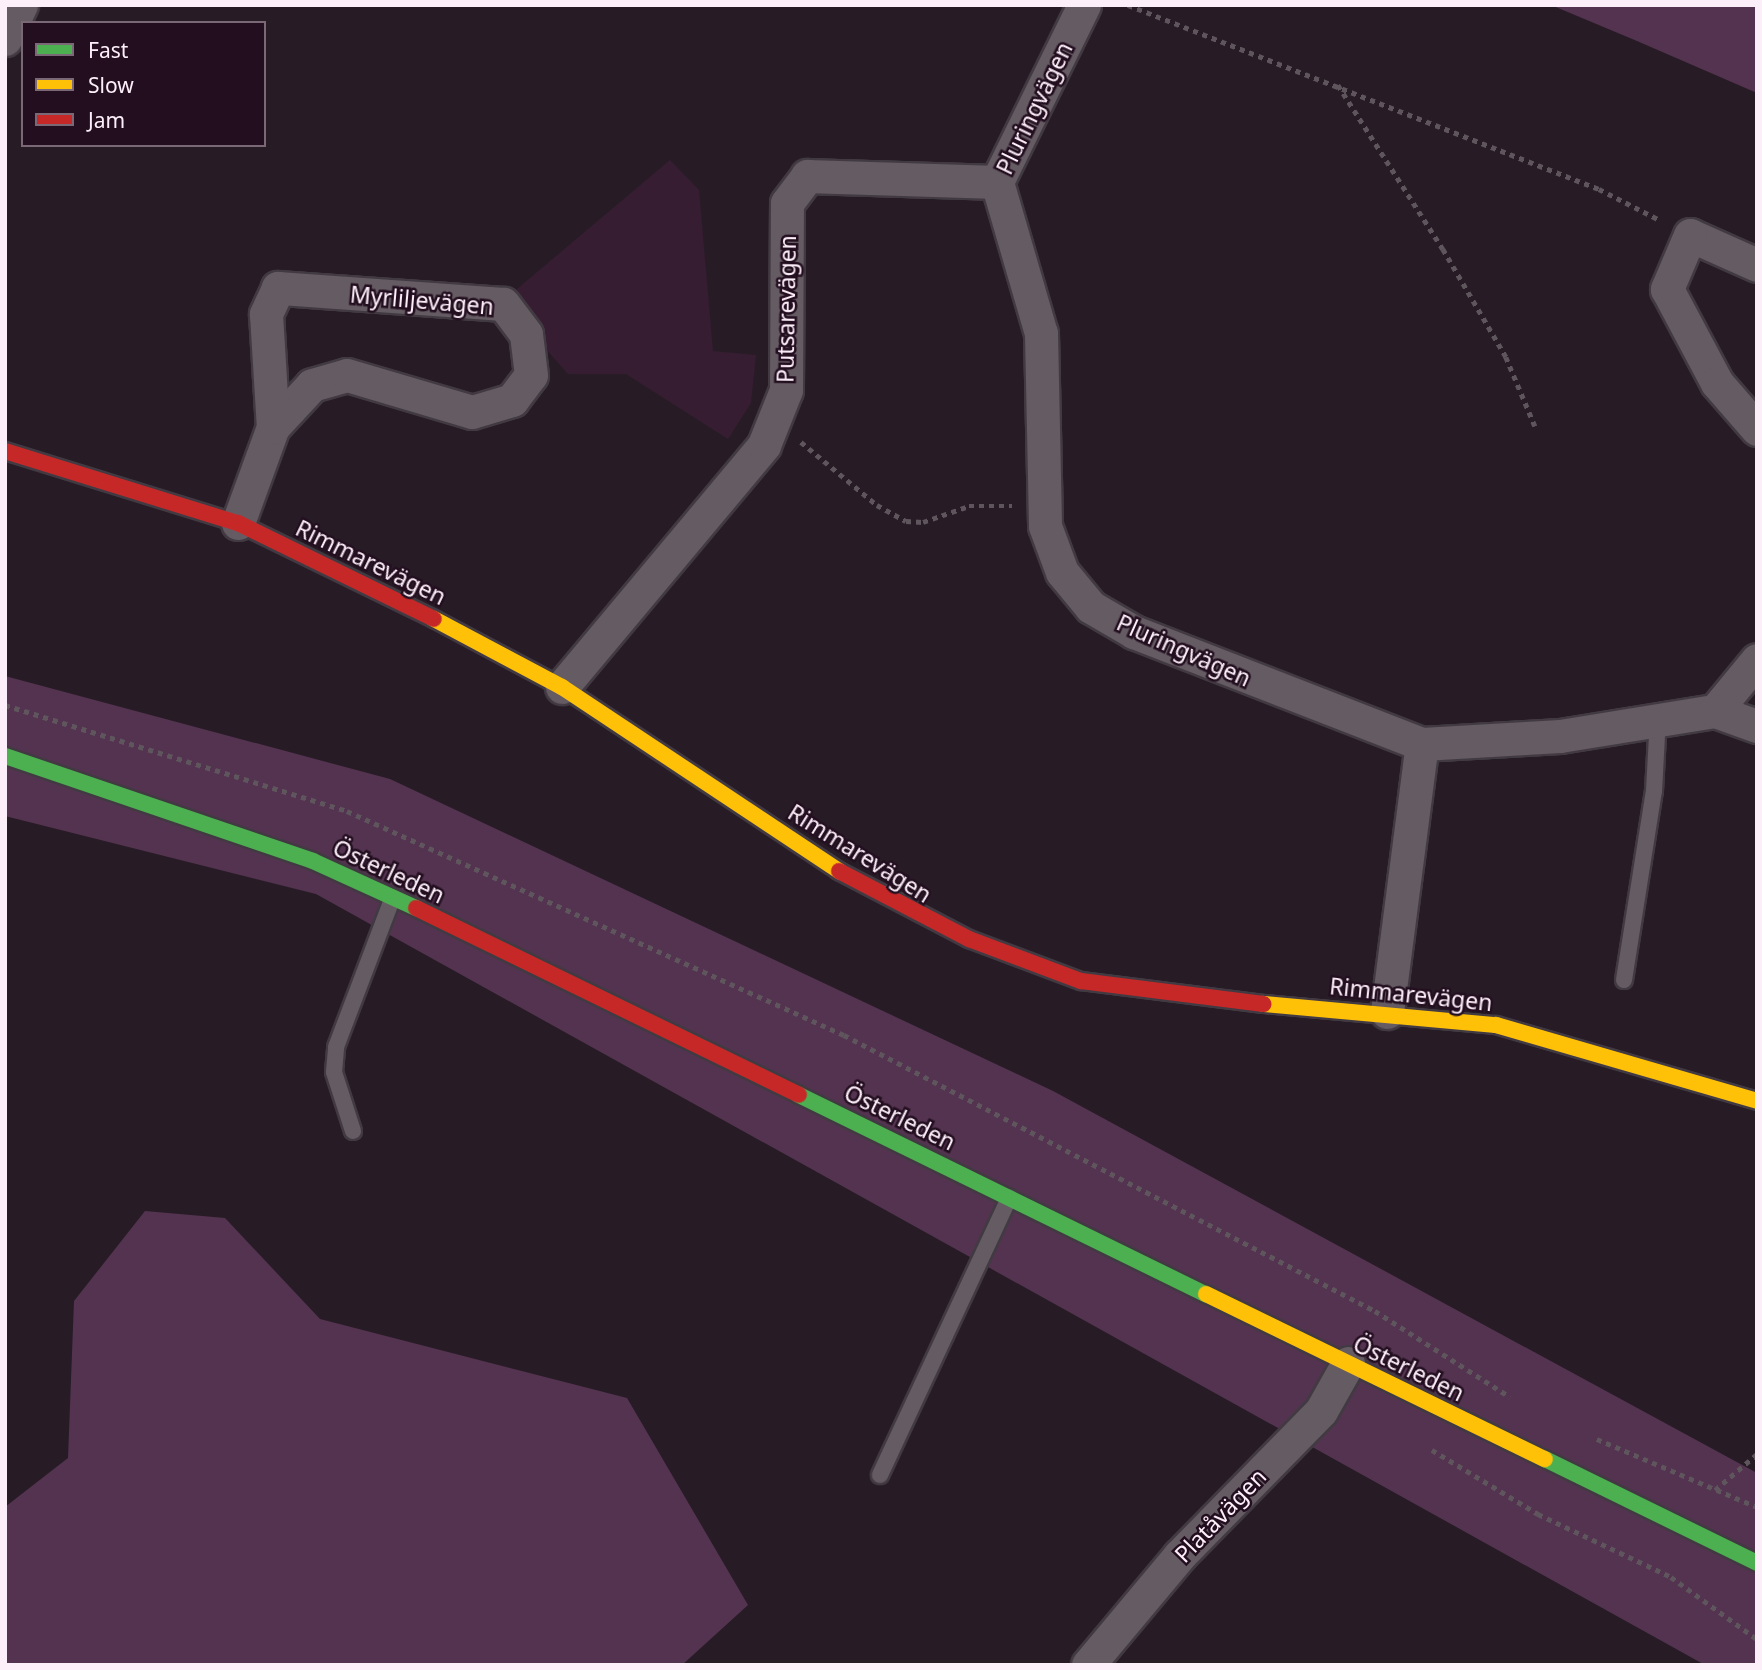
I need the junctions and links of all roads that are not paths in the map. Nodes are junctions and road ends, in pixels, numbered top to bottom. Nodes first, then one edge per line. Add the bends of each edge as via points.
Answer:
1 (21, 5) edge
2 (1084, 5) edge
3 (5, 39) edge
4 (997, 182) junction
5 (1757, 265) edge
6 (273, 427) junction
7 (1757, 429) edge
8 (5, 451) edge
9 (238, 523) junction
10 (1757, 660) edge
11 (562, 687) junction
12 (1715, 711) junction
13 (1658, 718) junction
14 (1757, 726) edge
15 (1422, 744) junction
16 (5, 756) edge
17 (393, 897) junction
18 (1624, 980) dead end
19 (1387, 1012) junction
20 (1757, 1101) edge
21 (353, 1130) dead end
22 (1010, 1196) junction
23 (1348, 1363) junction
24 (880, 1475) dead end
25 (1757, 1563) edge
26 (1088, 1665) edge

1 - 3 street
2 - 4 street, Pluringvägen
4 - 11 street, Putsarevägen via 807,176 787,203 786,390 764,445
4 - 15 street, Pluringvägen via 1041,333 1044,506 1062,572 1091,607 1147,637
5 - 7 street via 1690,235 1667,289 1717,383
6 - 6 street, Myrliljevägen via 313,385 347,376 472,412 513,400 531,375 526,334 503,304 278,288 266,314
6 - 9 street, Myrliljevägen
8 - 9 street, Rimmarevägen
9 - 11 street, Rimmarevägen
10 - 12 street
11 - 19 street, Rimmarevägen via 850,878 969,939 1080,981 1139,992
12 - 13 street, Pluringvägen
12 - 14 street
13 - 15 street, Pluringvägen via 1560,736
13 - 18 lane via 1654,791
15 - 19 street
16 - 17 street, Österleden via 313,861
17 - 21 lane via 336,1047 334,1072
17 - 22 street, Österleden
19 - 20 street, Rimmarevägen via 1496,1025
22 - 23 street, Österleden
22 - 24 lane
23 - 25 street, Österleden
23 - 26 street, Platåvägen via 1321,1411 1180,1556

